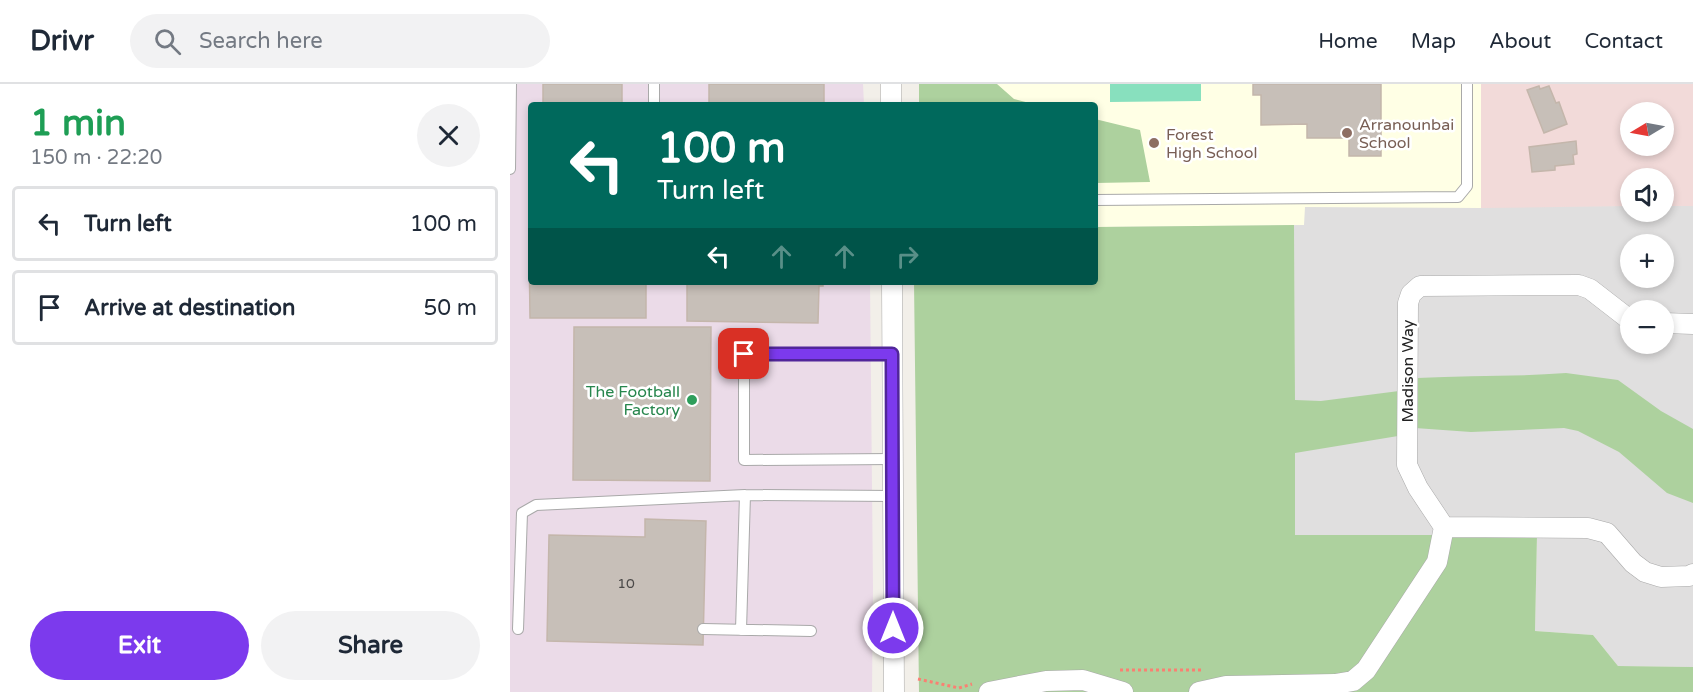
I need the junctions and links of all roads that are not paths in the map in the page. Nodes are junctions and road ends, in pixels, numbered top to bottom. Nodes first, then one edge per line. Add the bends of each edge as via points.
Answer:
1 (511, 84) edge
2 (654, 84) edge
3 (891, 84) edge
4 (1467, 84) edge
5 (654, 102) edge
6 (891, 102) edge
7 (510, 135) edge
8 (510, 170) edge
9 (1098, 200) edge
10 (892, 285) edge
11 (1620, 312) edge
12 (1674, 323) edge
13 (1693, 324) edge
14 (892, 354) junction
15 (893, 459) junction
16 (745, 495) junction
17 (893, 495) junction
18 (1444, 527) junction
19 (1693, 574) edge
20 (518, 629) dead end
21 (704, 630) dead end
22 (741, 630) junction
23 (811, 631) dead end
24 (985, 687) edge
25 (894, 692) edge
26 (1123, 692) edge
27 (1199, 692) edge

1 - 7 lane
2 - 5 lane
3 - 6 street
4 - 9 lane via 1467,186 1458,197
7 - 8 lane
10 - 14 street
11 - 18 street, Madison Way via 1580,285 1420,286 1411,294 1407,465
12 - 13 street
14 - 15 street
14 - 15 lane via 744,354 744,460
15 - 17 street
16 - 17 lane
16 - 20 lane via 536,505 522,513
16 - 22 lane
17 - 25 street
18 - 19 street via 1588,528 1607,533 1645,572 1661,577
18 - 27 street via 1437,562 1366,670 1353,681 1226,686
21 - 22 lane
22 - 23 lane
24 - 26 street via 1083,680

